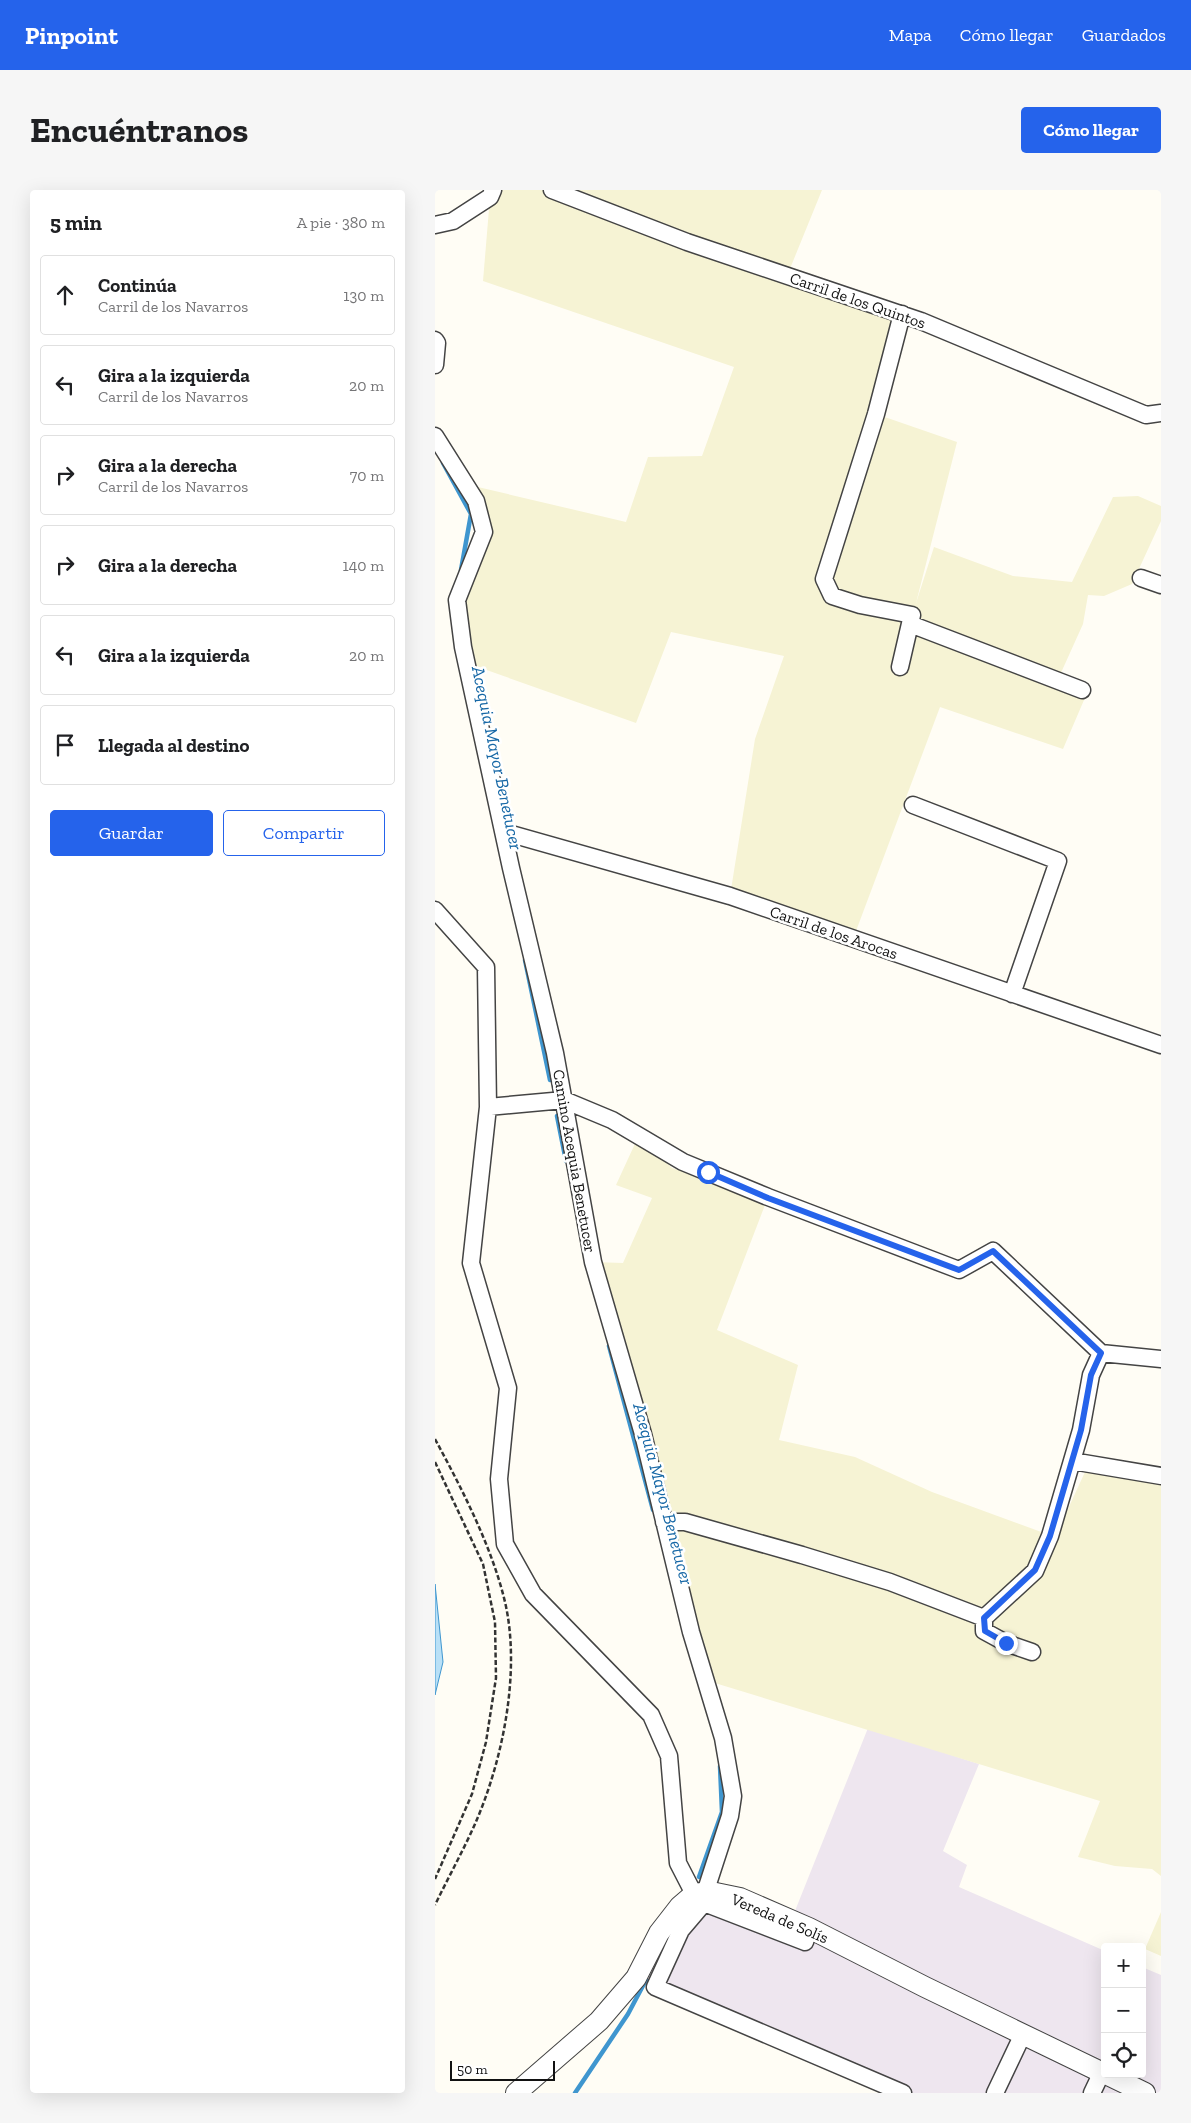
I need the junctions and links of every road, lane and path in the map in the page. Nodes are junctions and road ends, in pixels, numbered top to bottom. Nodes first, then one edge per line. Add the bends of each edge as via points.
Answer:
1 (493, 190) edge
2 (552, 190) edge
3 (435, 225) edge
4 (902, 314) junction
5 (435, 340) edge
6 (435, 365) edge
7 (1161, 413) edge
8 (435, 436) edge
9 (1141, 578) dead end
10 (1161, 585) edge
11 (910, 624) junction
12 (900, 667) dead end
13 (1082, 690) dead end
14 (913, 805) dead end
15 (503, 832) junction
16 (435, 910) edge
17 (1011, 994) junction
18 (1161, 1045) edge
19 (564, 1100) junction
20 (488, 1107) junction
21 (1101, 1353) junction
22 (1161, 1359) edge
23 (435, 1439) edge
24 (1072, 1461) junction
25 (435, 1462) edge
26 (1161, 1476) edge
27 (664, 1522) junction
28 (984, 1618) junction
29 (1032, 1652) dead end
30 (435, 1879) edge
31 (700, 1893) junction
32 (435, 1905) edge
33 (809, 1928) junction
34 (1023, 2034) junction
35 (1101, 2072) edge
36 (1101, 2078) edge
37 (1114, 2078) edge
38 (516, 2093) edge
39 (903, 2093) edge
40 (995, 2093) edge
41 (1092, 2093) edge
42 (1145, 2093) edge

1 - 3 street via 490,197 453,221
2 - 4 street, Carril de los Quintos via 687,242
4 - 7 street, Carril de los Quintos via 1146,415
4 - 11 street via 876,414 824,579 832,596 913,615
5 - 6 street
8 - 15 street, Camino Acequia Benetucer via 476,502 484,532 457,600 463,647
9 - 10 street
11 - 12 street
11 - 13 street
14 - 17 street via 1057,861
15 - 17 street, Carril de los Arocas via 731,896
15 - 19 street, Camino Acequia Benetucer
16 - 20 street via 486,966
17 - 18 street, Carril de los Arocas
19 - 20 street
19 - 21 street via 612,1120 683,1162 768,1198 959,1270 993,1251
19 - 27 street, Camino Acequia Benetucer via 593,1262 643,1434
20 - 31 street via 471,1263 508,1388 499,1479 505,1544 533,1594 651,1715 669,1756 678,1863
21 - 22 street
21 - 24 street via 1091,1375
23 - 32 path via 473,1514 499,1580 511,1655 508,1704 497,1762 476,1822
24 - 26 street
24 - 28 street via 1050,1536 1035,1570
25 - 30 path via 483,1564 495,1622 496,1678 486,1742 472,1794
27 - 28 street via 685,1522 811,1558 890,1582
27 - 31 street, Camino Acequia Benetucer via 691,1632 723,1738 733,1796 730,1816
28 - 29 street via 985,1631
31 - 33 street, Vereda de Solís via 740,1898
31 - 38 street via 680,1906 659,1933 636,1978 599,2021
33 - 34 street, Vereda de Solís
33 - 39 street via 805,1942 704,1903 681,1930 655,1987
34 - 35 street, Vereda de Solís
34 - 40 street
36 - 41 street
37 - 42 street, Vereda de Solís

